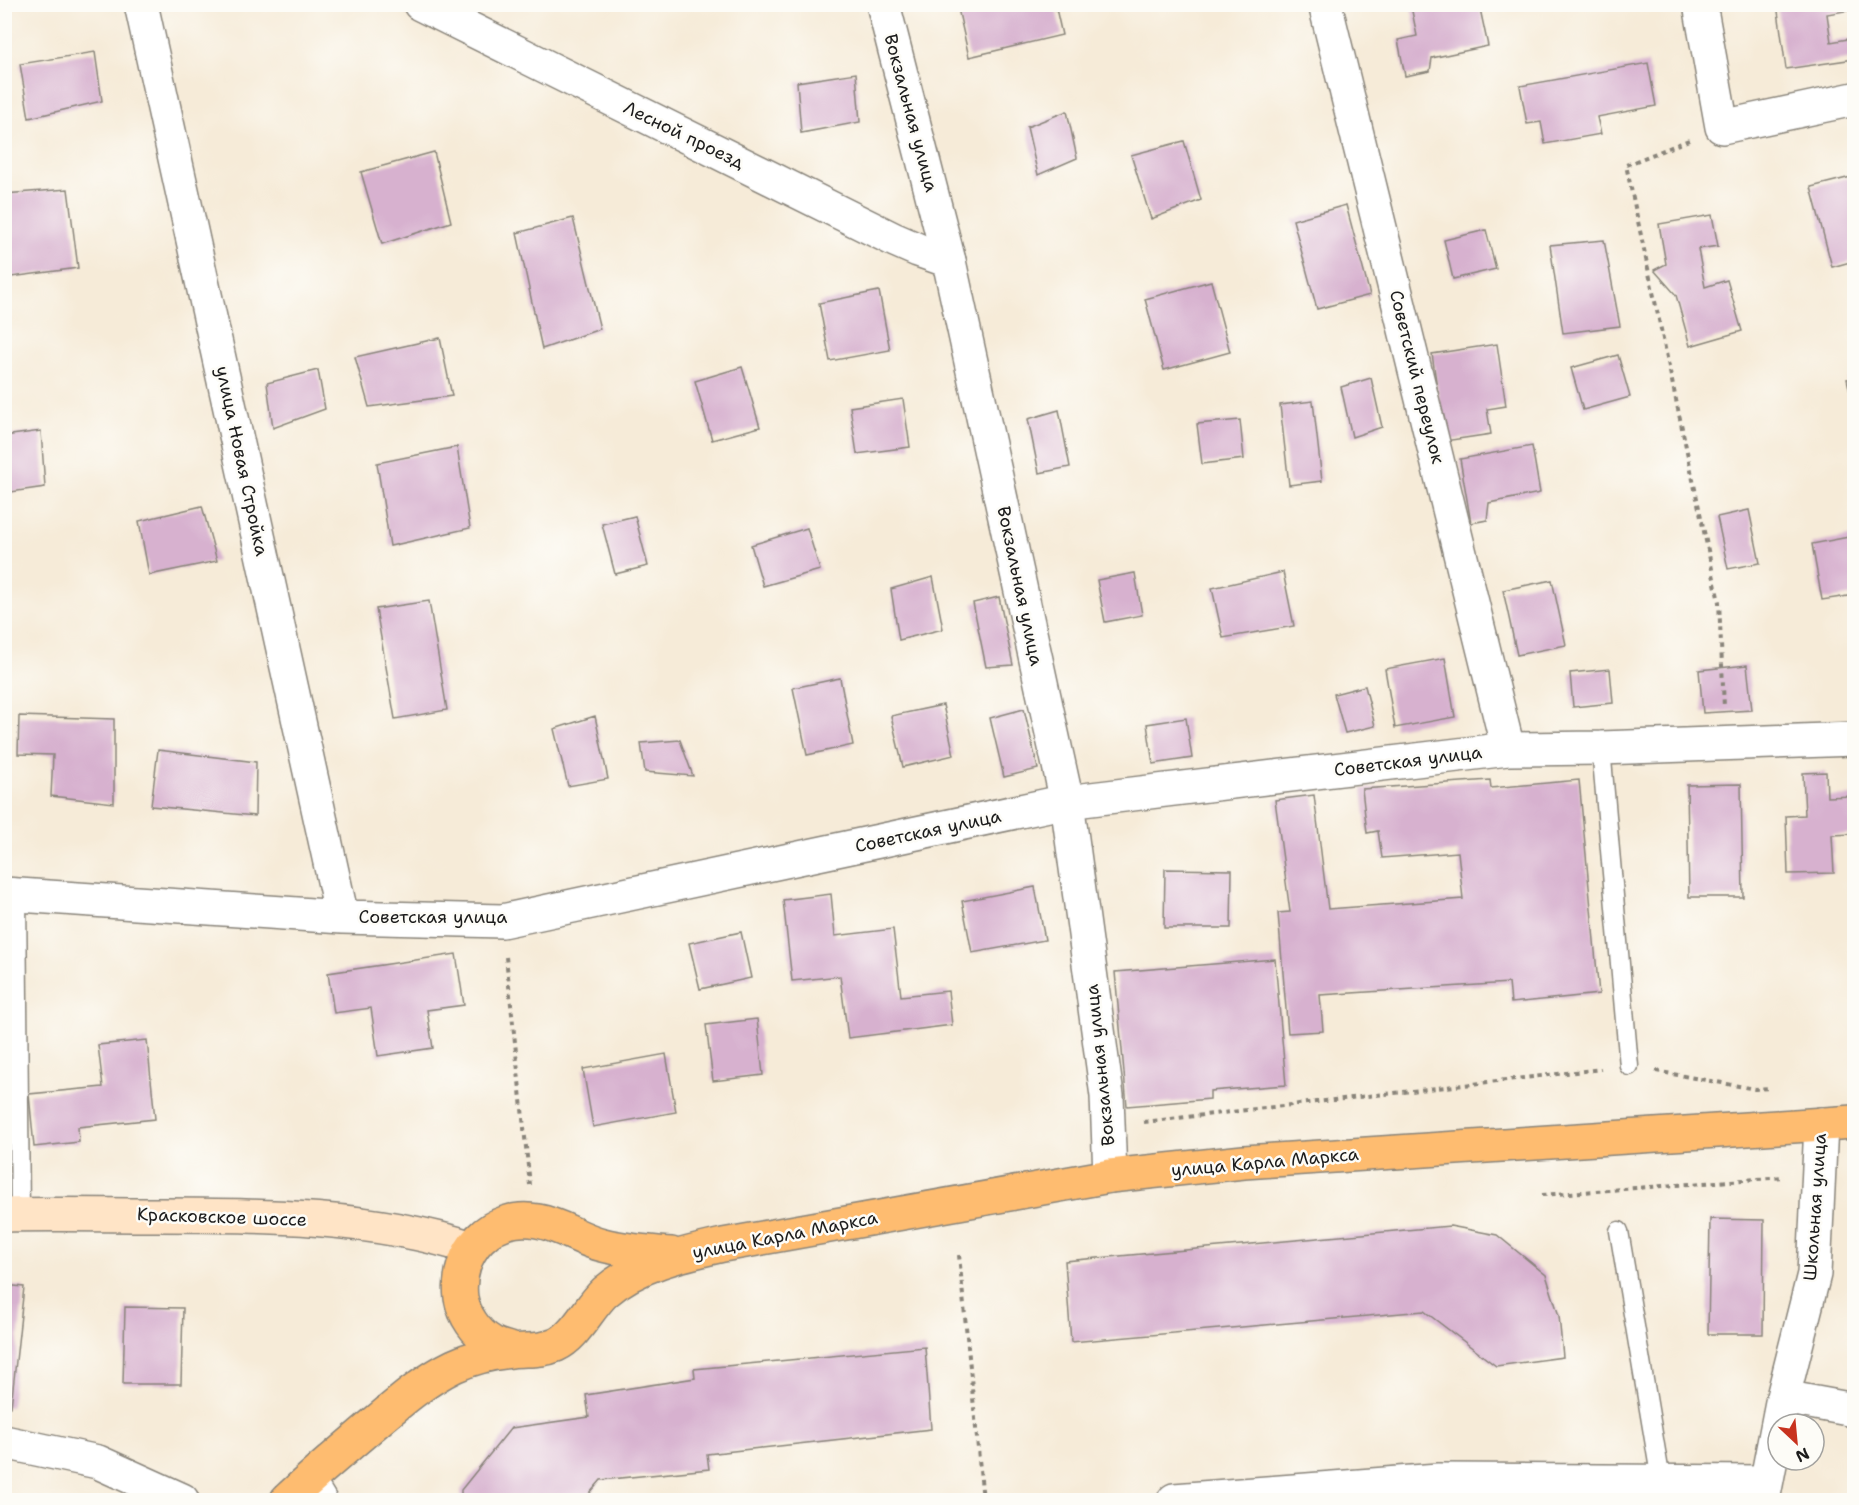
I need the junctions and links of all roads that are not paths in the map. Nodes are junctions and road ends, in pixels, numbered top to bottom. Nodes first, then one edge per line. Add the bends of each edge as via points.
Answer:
1 (141, 4) edge
2 (420, 4) edge
3 (883, 4) edge
4 (1325, 4) edge
5 (1700, 4) edge
6 (1854, 99) edge
7 (949, 261) junction
8 (1854, 739) edge
9 (1508, 748) junction
10 (1601, 748) junction
11 (1067, 802) junction
12 (11, 894) edge
13 (342, 917) junction
14 (1629, 1066) road end
15 (1854, 1122) edge
16 (1821, 1124) junction
17 (1110, 1176) junction
18 (12, 1215) edge
19 (561, 1229) junction
20 (1619, 1231) dead end
21 (472, 1248) junction
22 (682, 1254) junction
23 (462, 1307) junction
24 (588, 1310) junction
25 (513, 1350) junction
26 (419, 1388) junction
27 (1783, 1397) junction
28 (1854, 1410) edge
29 (4, 1442) edge
30 (1660, 1481) junction
31 (321, 1488) edge
32 (1438, 1490) edge
33 (1764, 1491) edge
34 (182, 1500) edge
35 (287, 1500) edge
36 (1188, 1500) edge

1 - 13 street, улица Новая Стройка
2 - 7 street, Лесной проезд via 895,240
3 - 7 street, Вокзальная улица
4 - 9 street, Советский переулок
5 - 6 street via 1722,127
7 - 11 street, Вокзальная улица
8 - 10 street, Советская улица
9 - 10 street, Советская улица
9 - 11 street, Советская улица
10 - 14 lane
11 - 13 street, Советская улица via 502,921
11 - 17 street, Вокзальная улица via 1107,1096
12 - 13 street, Советская улица
12 - 18 lane
15 - 16 main road, улица Карла Маркса
16 - 17 main road, улица Карла Маркса via 1256,1161
16 - 27 street, Школьная улица via 1814,1274
17 - 22 main road, улица Карла Маркса
18 - 21 main road, Красковское шоссе via 268,1215 400,1229
19 - 21 main road, улица Карла Маркса via 539,1221 516,1220 494,1227
19 - 22 main road, улица Карла Маркса via 624,1251
19 - 24 main road, улица Карла Маркса via 578,1244 589,1264 592,1287
20 - 30 lane
21 - 23 main road, улица Карла Маркса via 464,1261 459,1284
22 - 24 main road, улица Карла Маркса via 640,1270 607,1290
23 - 25 main road, улица Карла Маркса via 473,1327 491,1342
23 - 26 main road, улица Карла Маркса via 444,1356
24 - 25 main road, улица Карла Маркса via 576,1330 558,1344 536,1351
25 - 26 main road, улица Карла Маркса via 454,1366
26 - 31 main road, улица Карла Маркса via 392,1409
27 - 28 street
27 - 33 street, Школьная улица
29 - 34 street via 98,1462
30 - 32 street
30 - 33 street
31 - 35 main road, улица Карла Маркса
32 - 36 street

